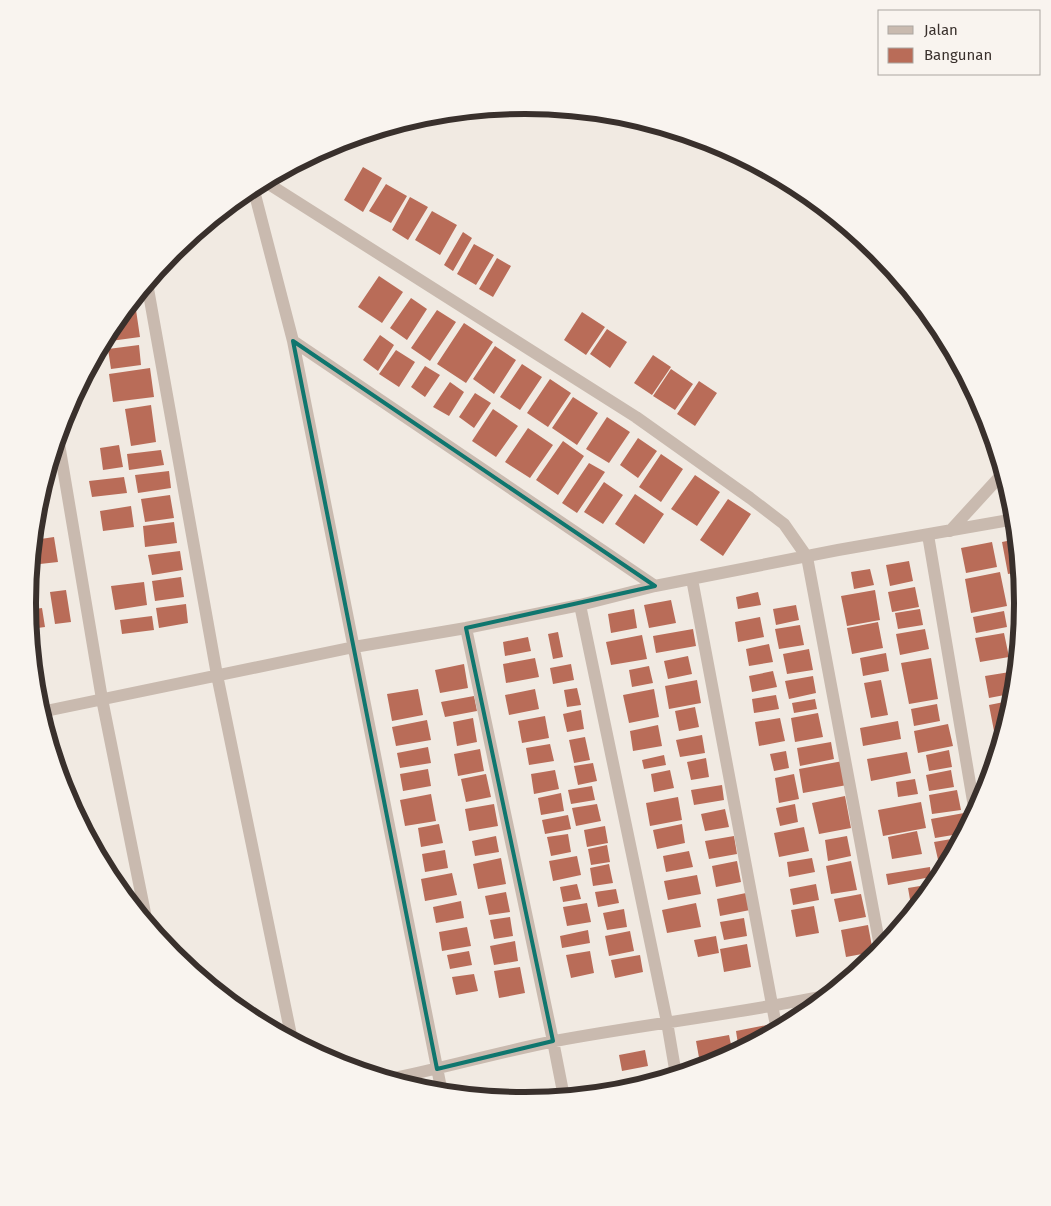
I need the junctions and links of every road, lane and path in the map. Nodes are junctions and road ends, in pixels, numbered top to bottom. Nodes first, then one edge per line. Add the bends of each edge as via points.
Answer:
1 (271, 185) edge
2 (255, 195) edge
3 (149, 291) edge
4 (293, 342) junction
5 (60, 452) edge
6 (998, 478) edge
7 (1007, 520) edge
8 (950, 531) junction
9 (928, 534) junction
10 (807, 557) junction
11 (692, 579) junction
12 (655, 586) junction
13 (580, 605) junction
14 (466, 628) junction
15 (354, 647) junction
16 (217, 675) junction
17 (102, 698) junction
18 (49, 710) edge
19 (973, 801) edge
20 (145, 910) edge
21 (878, 942) edge
22 (813, 998) edge
23 (772, 1007) junction
24 (667, 1022) junction
25 (775, 1024) edge
26 (290, 1032) edge
27 (553, 1042) junction
28 (437, 1069) junction
29 (675, 1069) edge
30 (401, 1076) edge
31 (440, 1085) edge
32 (563, 1090) edge

1 - 10 street via 636,417 784,524
2 - 4 street
3 - 16 street
4 - 12 street
4 - 15 street
5 - 17 street
6 - 8 street
7 - 8 street
8 - 9 street
9 - 10 street
9 - 19 street
10 - 11 street
10 - 21 street
11 - 12 street
11 - 23 street
12 - 13 street
13 - 14 street
13 - 24 street
14 - 15 street
14 - 27 street
15 - 16 street
15 - 28 street
16 - 17 street
16 - 26 street
17 - 18 street
17 - 20 street
22 - 23 street
23 - 24 street
23 - 25 street
24 - 27 street
24 - 29 street
27 - 28 street
27 - 32 street
28 - 30 street
28 - 31 street

